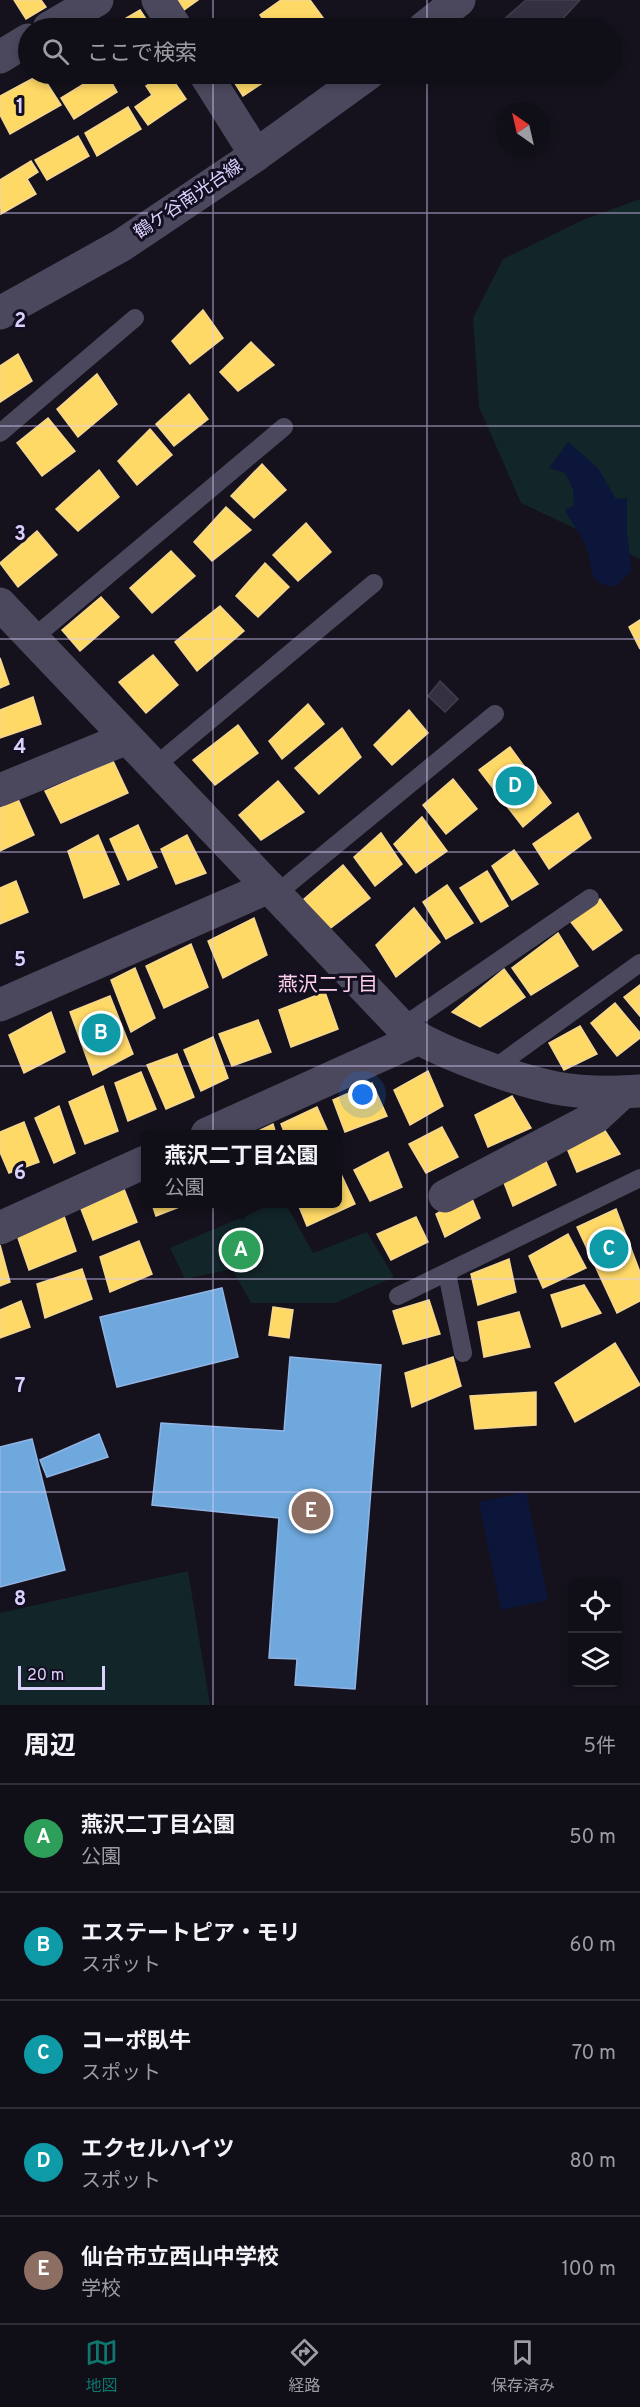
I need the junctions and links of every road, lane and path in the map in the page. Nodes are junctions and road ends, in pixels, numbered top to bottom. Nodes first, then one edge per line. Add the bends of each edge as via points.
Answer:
1 (97, 0) edge
2 (159, 0) edge
3 (459, 0) edge
4 (66, 18) edge
5 (171, 18) edge
6 (436, 18) edge
7 (18, 46) edge
8 (0, 57) edge
9 (211, 84) edge
10 (354, 84) edge
11 (256, 154) junction
12 (0, 313) edge
13 (135, 318) dead end
14 (284, 427) dead end
15 (0, 433) edge
16 (374, 583) dead end
17 (0, 604) edge
18 (32, 639) junction
19 (495, 714) dead end
20 (126, 738) junction
21 (154, 767) junction
22 (0, 790) edge
23 (272, 891) junction
24 (590, 898) dead end
25 (640, 963) edge
26 (0, 1005) edge
27 (409, 1033) junction
28 (493, 1069) junction
29 (632, 1091) edge
30 (215, 1130) edge
31 (141, 1164) edge
32 (640, 1178) edge
33 (446, 1196) dead end
34 (0, 1228) edge
35 (447, 1273) junction
36 (398, 1296) dead end
37 (463, 1353) dead end

1 - 4 street
2 - 5 street
3 - 6 street
7 - 8 street
9 - 11 street
10 - 11 street, 鶴ケ谷南光台線
11 - 12 street, 鶴ケ谷南光台線 via 122,245
13 - 15 lane
14 - 18 lane
16 - 21 lane
17 - 18 street
18 - 20 street
19 - 23 lane
20 - 21 street
20 - 22 street
21 - 23 street
23 - 26 street
23 - 27 street
24 - 27 lane
25 - 28 lane
27 - 28 street
27 - 30 street
28 - 29 street via 557,1089
29 - 33 street via 596,1117
31 - 34 street
32 - 35 lane
35 - 36 lane
35 - 37 lane

